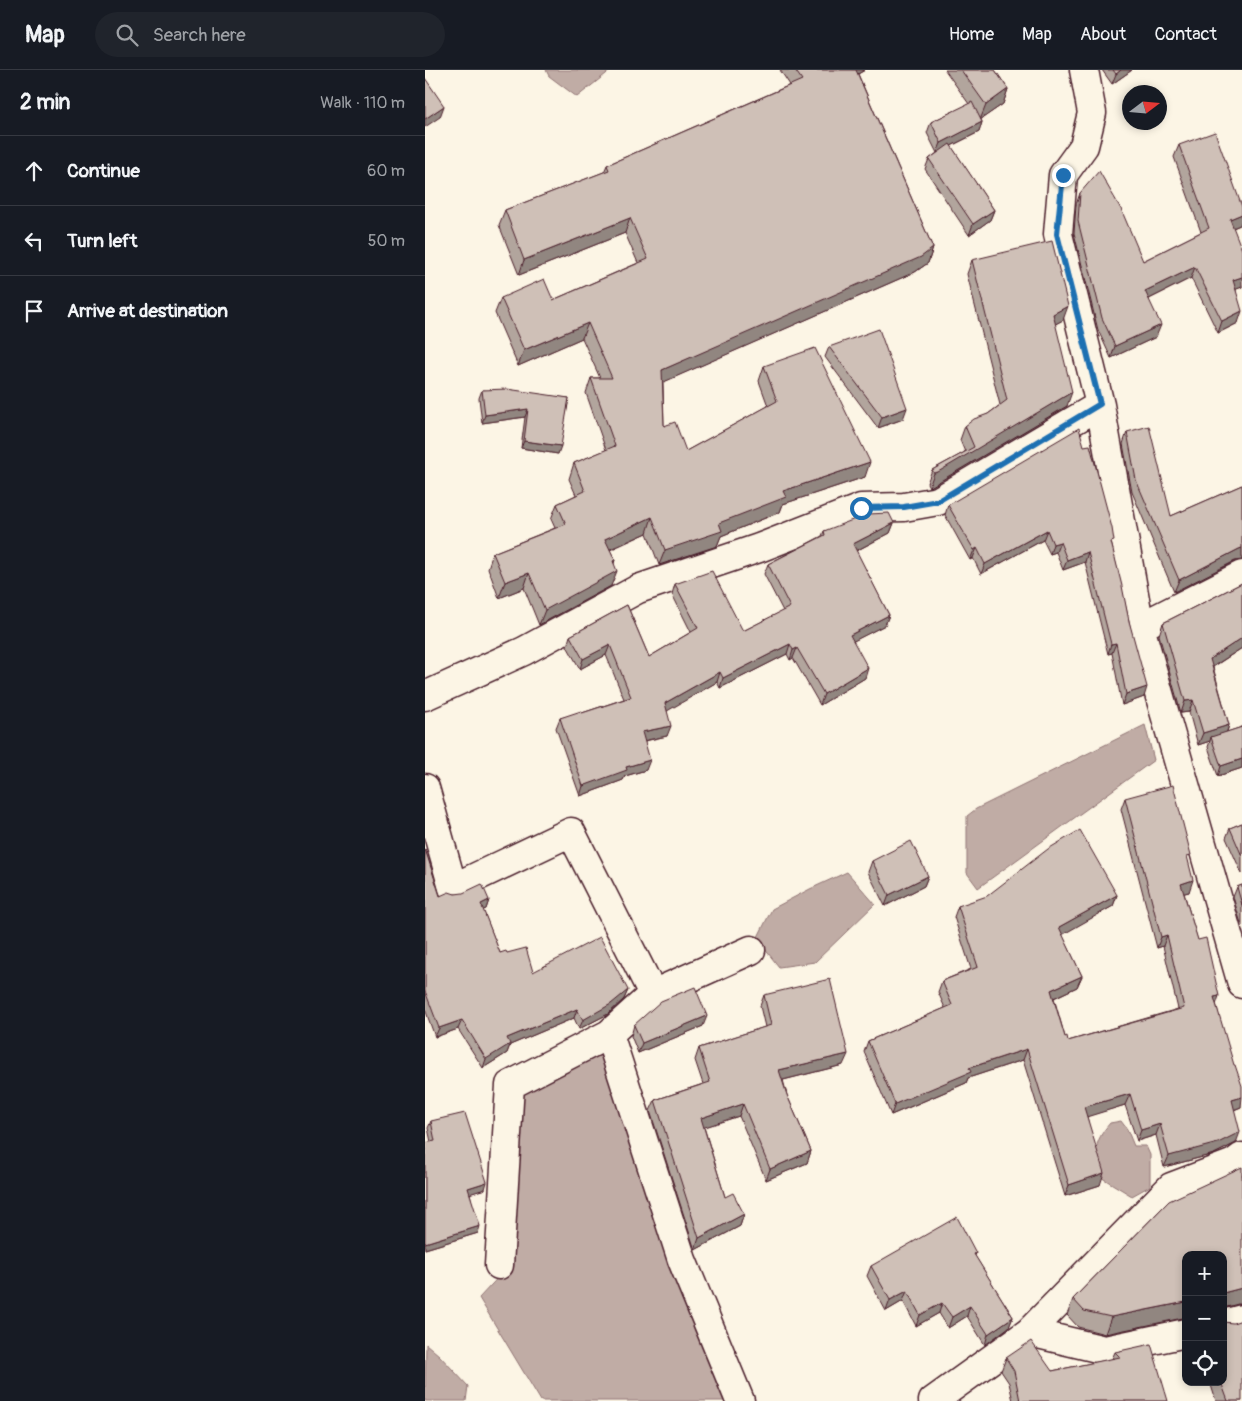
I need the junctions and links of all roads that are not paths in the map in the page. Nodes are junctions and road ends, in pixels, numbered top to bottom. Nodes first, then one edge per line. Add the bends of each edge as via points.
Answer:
1 (1084, 70) edge
2 (1100, 404) junction
3 (1242, 575) edge
4 (1140, 627) junction
5 (425, 696) edge
6 (425, 788) edge
7 (751, 950) dead end
8 (1242, 984) edge
9 (653, 994) junction
10 (609, 1034) junction
11 (1242, 1157) edge
12 (499, 1265) dead end
13 (1242, 1319) edge
14 (1227, 1323) edge
15 (1029, 1332) junction
16 (1182, 1334) edge
17 (740, 1401) edge
18 (933, 1401) edge

1 - 2 street via 1092,113 1084,146 1063,175 1057,234
2 - 4 street
2 - 5 street via 938,501 904,507 861,508 759,548 637,589 524,651
3 - 4 street
4 - 8 street
6 - 9 street via 453,888 571,832
7 - 9 street
9 - 10 street
10 - 12 street via 510,1085
10 - 17 street via 682,1260
11 - 15 street via 1171,1187
13 - 14 street
15 - 16 street via 1105,1350
15 - 18 street

